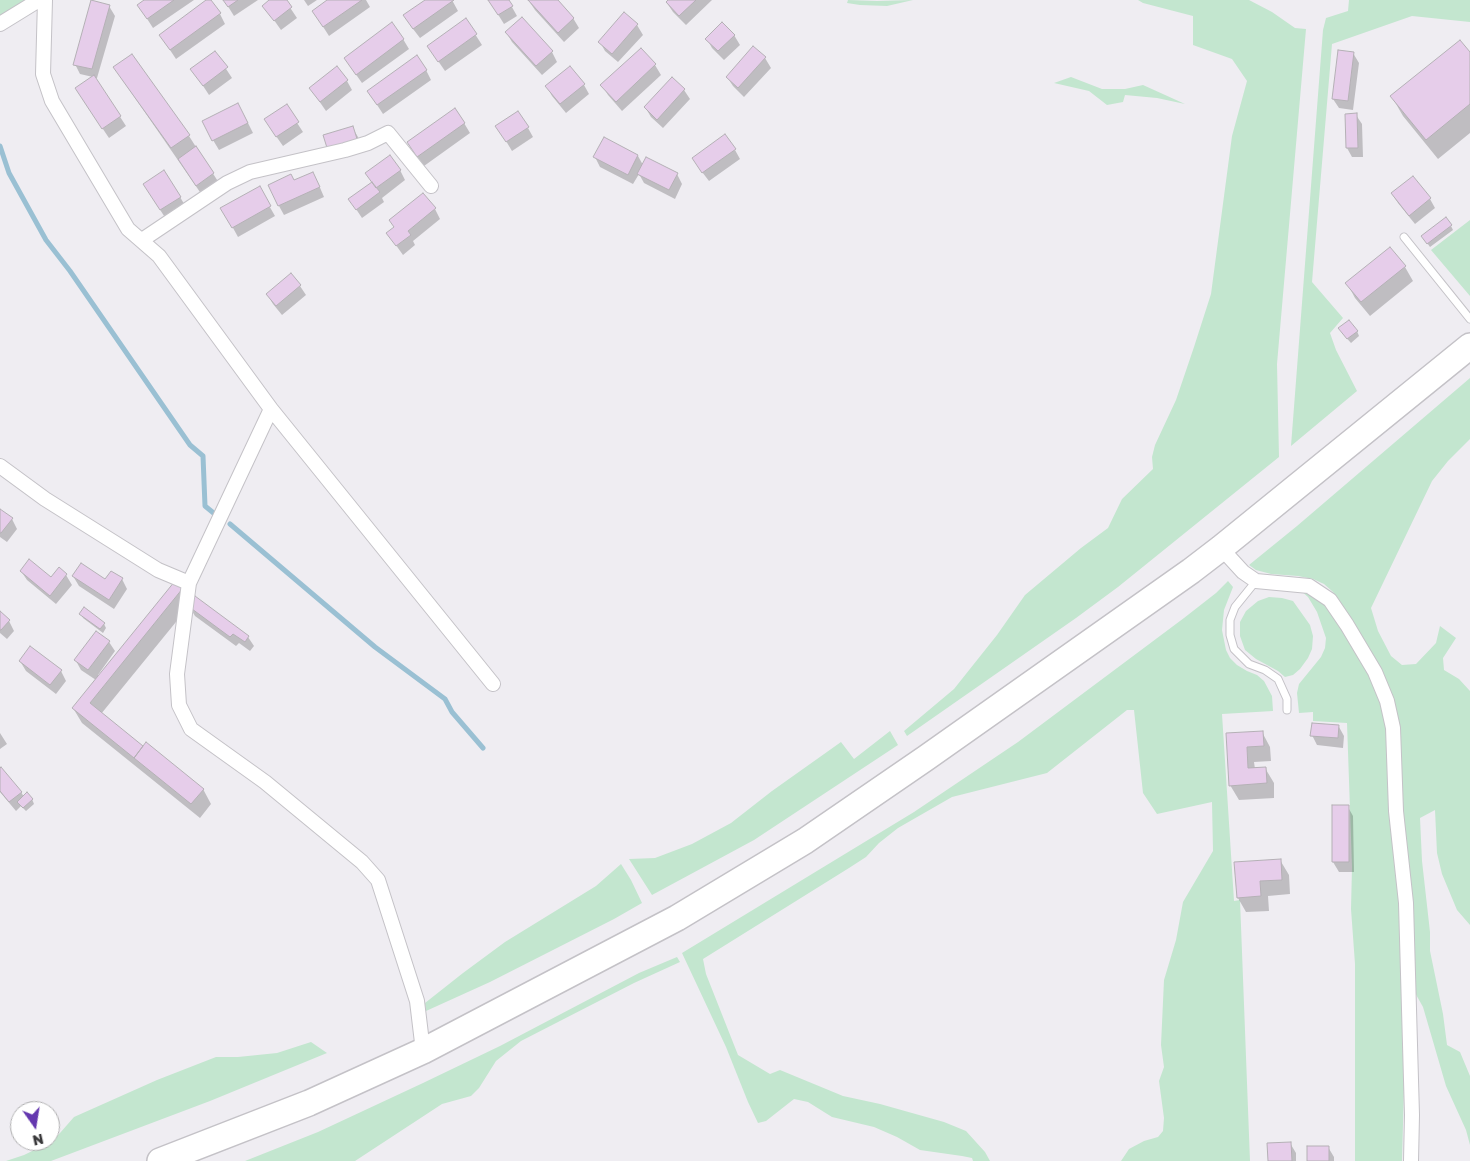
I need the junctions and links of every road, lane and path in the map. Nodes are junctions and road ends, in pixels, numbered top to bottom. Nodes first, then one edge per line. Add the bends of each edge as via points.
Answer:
1 (39, 0) edge
2 (45, 0) edge
3 (0, 24) edge
4 (431, 186) dead end
5 (1404, 237) dead end
6 (142, 240) junction
7 (1470, 319) edge
8 (1470, 346) edge
9 (272, 409) junction
10 (0, 466) edge
11 (1221, 548) junction
12 (1256, 581) junction
13 (189, 583) junction
14 (493, 684) dead end
15 (1287, 710) dead end
16 (423, 1051) junction
17 (160, 1161) edge
18 (1411, 1161) edge

1 - 3 street
2 - 6 street via 43,74 52,101 128,229
4 - 6 street via 388,133 346,150 250,172 227,182
5 - 7 lane
6 - 9 street via 159,256
8 - 11 highway
9 - 13 street
9 - 14 street
10 - 13 street via 45,499 158,570
11 - 12 street
11 - 16 highway via 804,841 676,918
12 - 15 lane via 1235,607 1230,620 1230,635 1234,650 1249,664 1278,679 1287,699
12 - 18 street via 1308,586 1330,600 1375,672 1387,701 1393,728 1396,811 1406,903
13 - 16 street via 177,674 179,705 191,728 265,782 362,862 378,880 417,1001
16 - 17 highway via 308,1102

